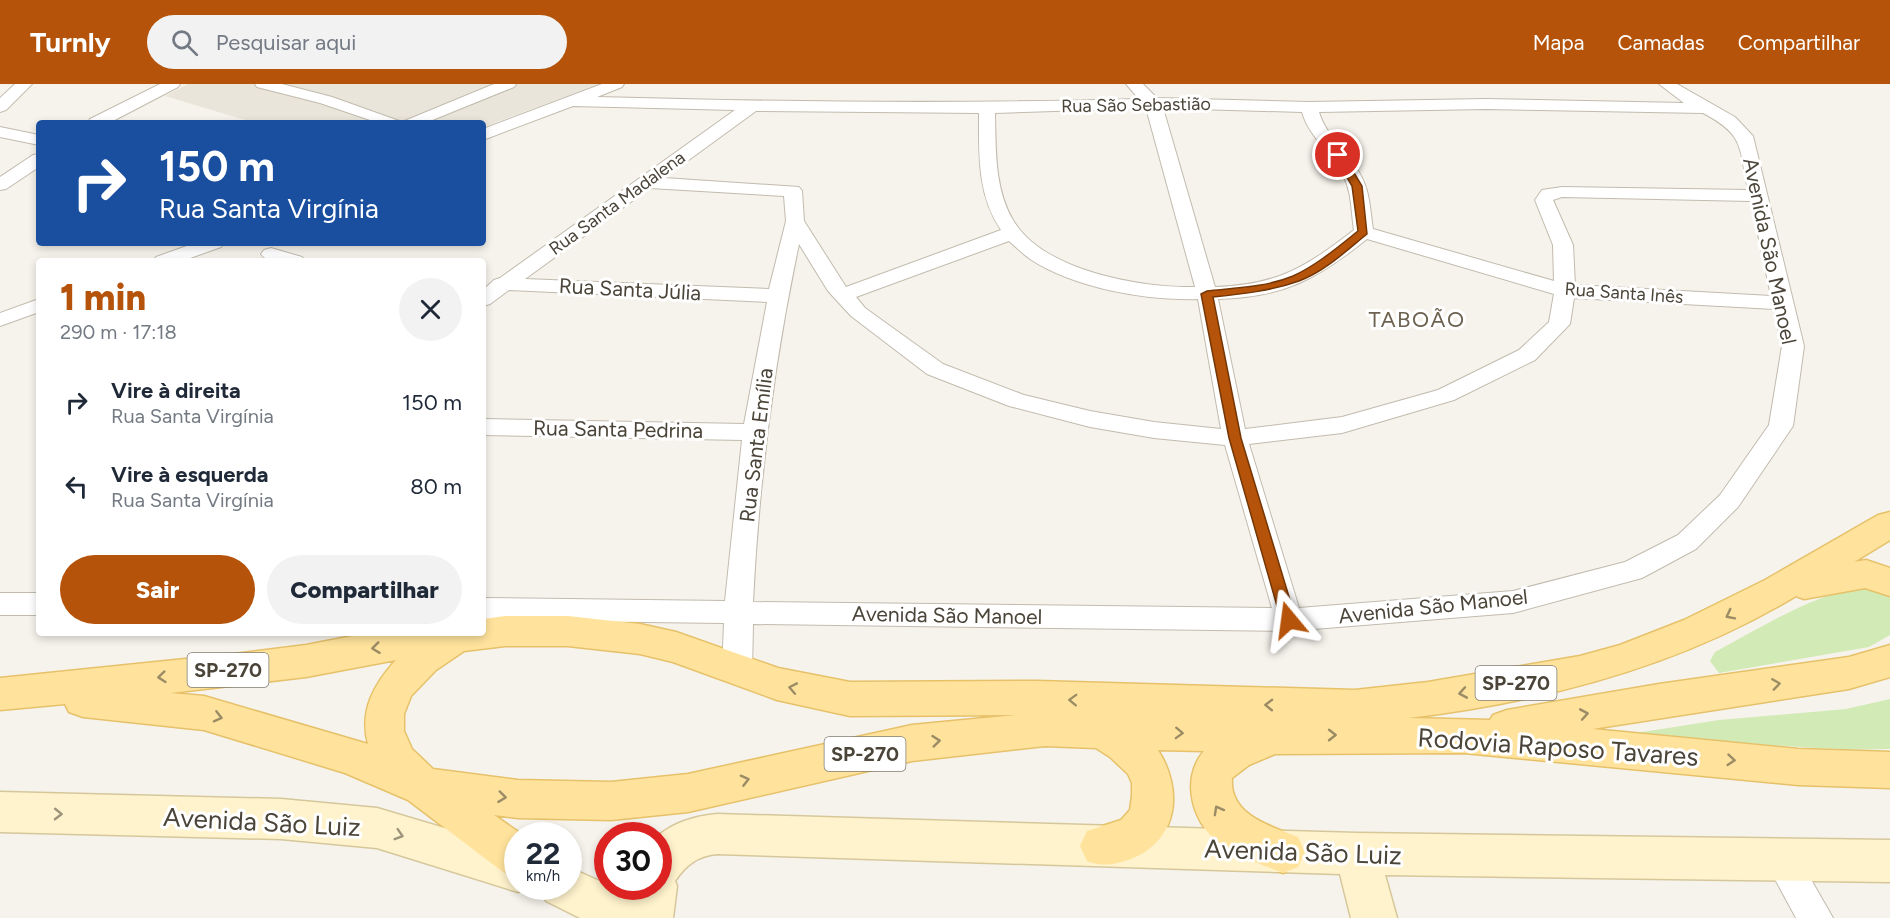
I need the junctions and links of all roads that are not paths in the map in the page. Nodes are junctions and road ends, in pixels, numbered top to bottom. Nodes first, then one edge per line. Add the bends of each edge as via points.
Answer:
1 (24, 84) edge
2 (172, 84) edge
3 (263, 84) edge
4 (508, 84) edge
5 (612, 84) edge
6 (1667, 84) edge
7 (1144, 90) edge
8 (569, 101) junction
9 (752, 106) junction
10 (0, 107) edge
11 (1309, 107) junction
12 (987, 108) junction
13 (1704, 108) junction
14 (102, 120) edge
15 (386, 120) edge
16 (418, 120) edge
17 (0, 132) edge
18 (486, 134) edge
19 (36, 142) edge
20 (36, 161) edge
21 (645, 183) junction
22 (0, 185) edge
23 (1757, 195) junction
24 (795, 221) junction
25 (1364, 232) junction
26 (1012, 233) junction
27 (205, 246) edge
28 (271, 254) dead end
29 (171, 258) edge
30 (285, 258) edge
31 (486, 284) edge
32 (507, 284) junction
33 (1565, 291) junction
34 (1207, 294) junction
35 (842, 295) junction
36 (777, 296) junction
37 (486, 298) edge
38 (1785, 303) junction
39 (36, 306) edge
40 (0, 320) edge
41 (486, 427) edge
42 (753, 432) junction
43 (1235, 438) junction
44 (1890, 524) edge
45 (1890, 582) edge
46 (1778, 590) junction
47 (0, 604) edge
48 (36, 604) edge
49 (486, 609) edge
50 (704, 612) junction
51 (738, 612) junction
52 (1289, 620) junction
53 (486, 634) edge
54 (474, 636) edge
55 (455, 639) junction
56 (640, 639) junction
57 (1890, 661) edge
58 (737, 671) junction
59 (0, 695) edge
60 (1104, 716) junction
61 (1464, 735) junction
62 (1273, 736) junction
63 (1890, 770) edge
64 (423, 787) junction
65 (0, 812) edge
66 (1102, 846) junction
67 (504, 847) edge
68 (672, 851) edge
69 (1283, 852) junction
70 (1357, 854) junction
71 (1781, 860) junction
72 (1890, 861) edge
73 (504, 867) edge
74 (582, 896) edge
75 (653, 900) edge
76 (629, 918) edge
77 (650, 918) edge
78 (1374, 918) edge
79 (1815, 918) edge

1 - 10 street
2 - 14 street
3 - 15 street
4 - 16 street
5 - 8 street
6 - 13 street, Avenida São Manoel
7 - 11 street, Rua São Sebastião
7 - 12 street, Rua São Sebastião
7 - 34 street
8 - 9 street, Rua São Sebastião
8 - 18 street
9 - 12 street, Rua São Sebastião
9 - 21 street, Rua Santa Madalena
11 - 13 street, Rua São Sebastião via 1475,104
11 - 25 street via 1312,122 1357,186
12 - 26 street via 990,188
13 - 23 street, Avenida São Manoel via 1733,123 1745,136
17 - 19 street
20 - 22 street
21 - 24 street via 793,191
21 - 32 street, Rua Santa Madalena
23 - 33 street via 1548,194 1544,200 1563,245
23 - 38 street, Avenida São Manoel
24 - 35 street
24 - 36 street, Rua Santa Emília
25 - 33 street, Rua Santa Inês
25 - 34 street via 1297,278 1256,290
26 - 34 street via 1027,248 1079,274 1129,287
26 - 35 street
27 - 29 street
28 - 30 street
31 - 32 street, Rua Santa Júlia
32 - 36 street, Rua Santa Júlia
32 - 37 street, Rua Santa Madalena
33 - 38 street, Rua Santa Inês
33 - 43 street via 1559,324 1527,356 1446,395 1342,425
34 - 43 street
35 - 43 street via 858,312 935,369 1017,401 1154,430
36 - 42 street, Rua Santa Emília
38 - 52 street, Avenida São Manoel via 1793,346 1781,426 1729,501 1687,542 1632,571 1513,602
39 - 40 street
41 - 42 street, Rua Santa Pedrina
42 - 51 street, Rua Santa Emília
43 - 52 street
44 - 46 main road, Rodovia Raposo Tavares / SP-270
45 - 46 main road via 1866,574
46 -> 60 main road, Rodovia Raposo Tavares / SP-270 via 1697,631 1580,672 1428,699 1355,707
47 - 48 street
49 - 50 street, Avenida São Manoel
50 - 51 street, Avenida São Manoel
50 - 56 street
51 - 52 street, Avenida São Manoel
51 - 58 street, Rua Santa Emília
53 - 56 main road, SP-270 via 568,631
54 - 55 main road, SP-270
55 -> 59 main road, SP-270 via 369,648 234,670
55 - 64 main road via 410,669 394,688 385,710 384,730 389,749
56 - 58 main road, SP-270 via 707,657
61 -> 57 main road via 1849,673
60 -> 58 main road, SP-270 via 1037,698 850,699
59 -> 64 main road, SP-270 via 98,700 204,713 353,757
60 -> 62 main road, Rodovia Raposo Tavares / SP-270
64 -> 60 main road, Rodovia Raposo Tavares / SP-270 via 518,799 611,801 688,793 912,743 1045,729
60 - 66 main road via 1145,763 1154,790 1149,817 1140,830 1130,839
62 -> 61 main road, Rodovia Raposo Tavares / SP-270
61 -> 63 main road, Rodovia Raposo Tavares / SP-270 via 1798,767
69 -> 62 main road via 1239,834 1222,818 1212,800 1210,784 1218,765
64 - 67 main road
65 -> 73 main road, Avenida São Luiz via 280,819 377,828
66 - 68 main road, Avenida São Luiz via 717,834 699,835
66 - 69 main road, Avenida São Luiz
69 - 70 main road, Avenida São Luiz
70 - 71 main road, Avenida São Luiz
70 - 78 main road
71 - 72 main road, Avenida São Luiz
71 - 79 street
74 - 76 main road
75 - 77 main road

